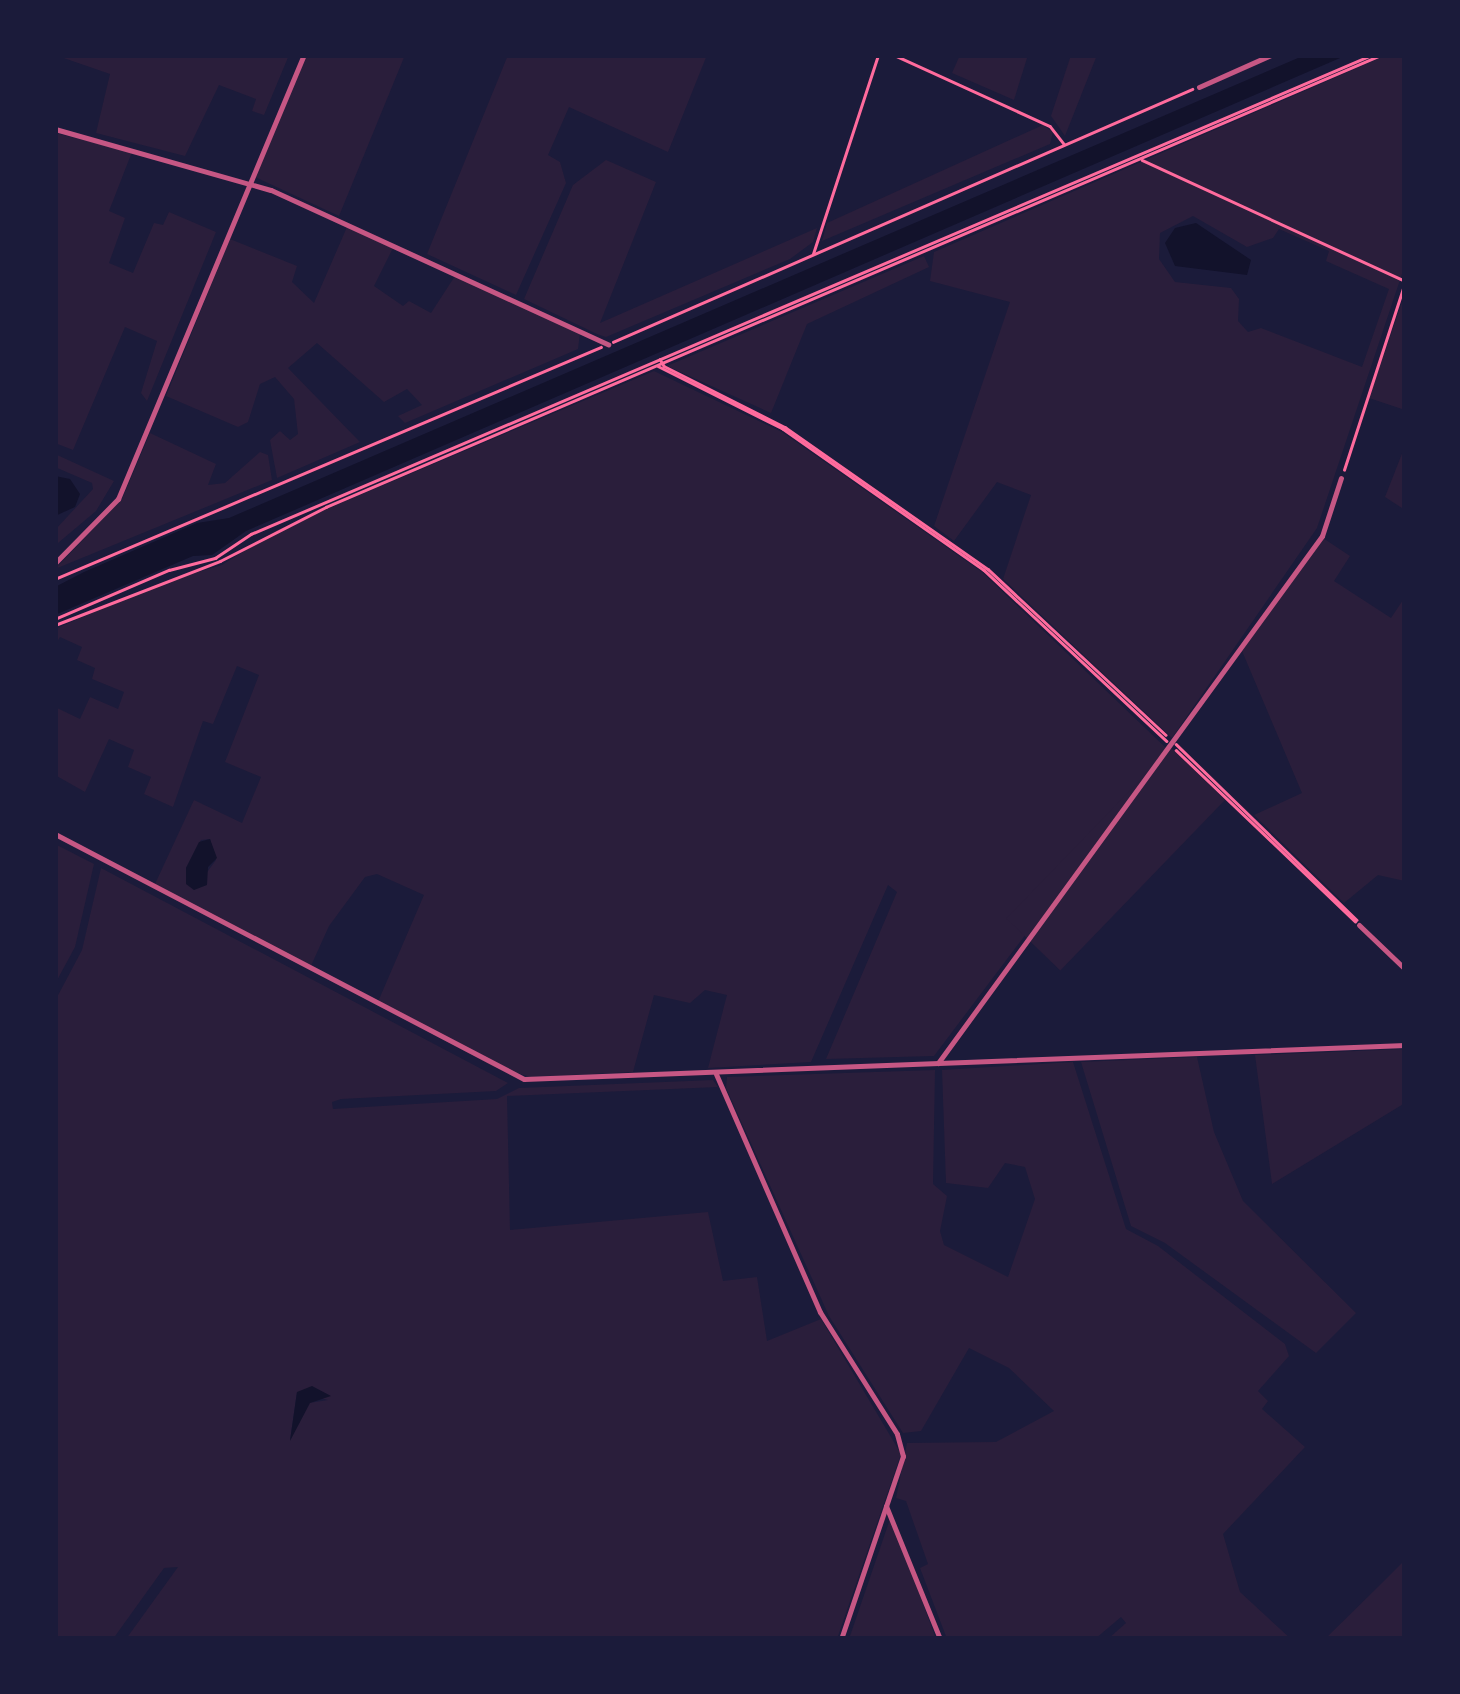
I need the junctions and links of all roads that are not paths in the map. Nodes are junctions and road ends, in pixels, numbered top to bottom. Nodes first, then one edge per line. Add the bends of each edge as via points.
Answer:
1 (304, 55) edge
2 (1271, 55) edge
3 (1199, 86) road end
4 (55, 129) edge
5 (250, 183) junction
6 (608, 344) road end
7 (1341, 478) road end
8 (55, 563) edge
9 (55, 834) edge
10 (1360, 925) road end
11 (1405, 969) edge
12 (1405, 1044) edge
13 (938, 1063) junction
14 (716, 1074) junction
15 (886, 1506) junction
16 (840, 1639) edge
17 (940, 1639) edge

1 - 5 street
2 - 3 street
4 - 5 street
5 - 6 street
5 - 8 street via 118,499
7 - 13 street via 1322,536
9 - 14 street via 510,1076
10 - 11 street
12 - 13 street
13 - 14 street
14 - 15 street via 820,1312 897,1434 903,1456
15 - 16 street
15 - 17 street

